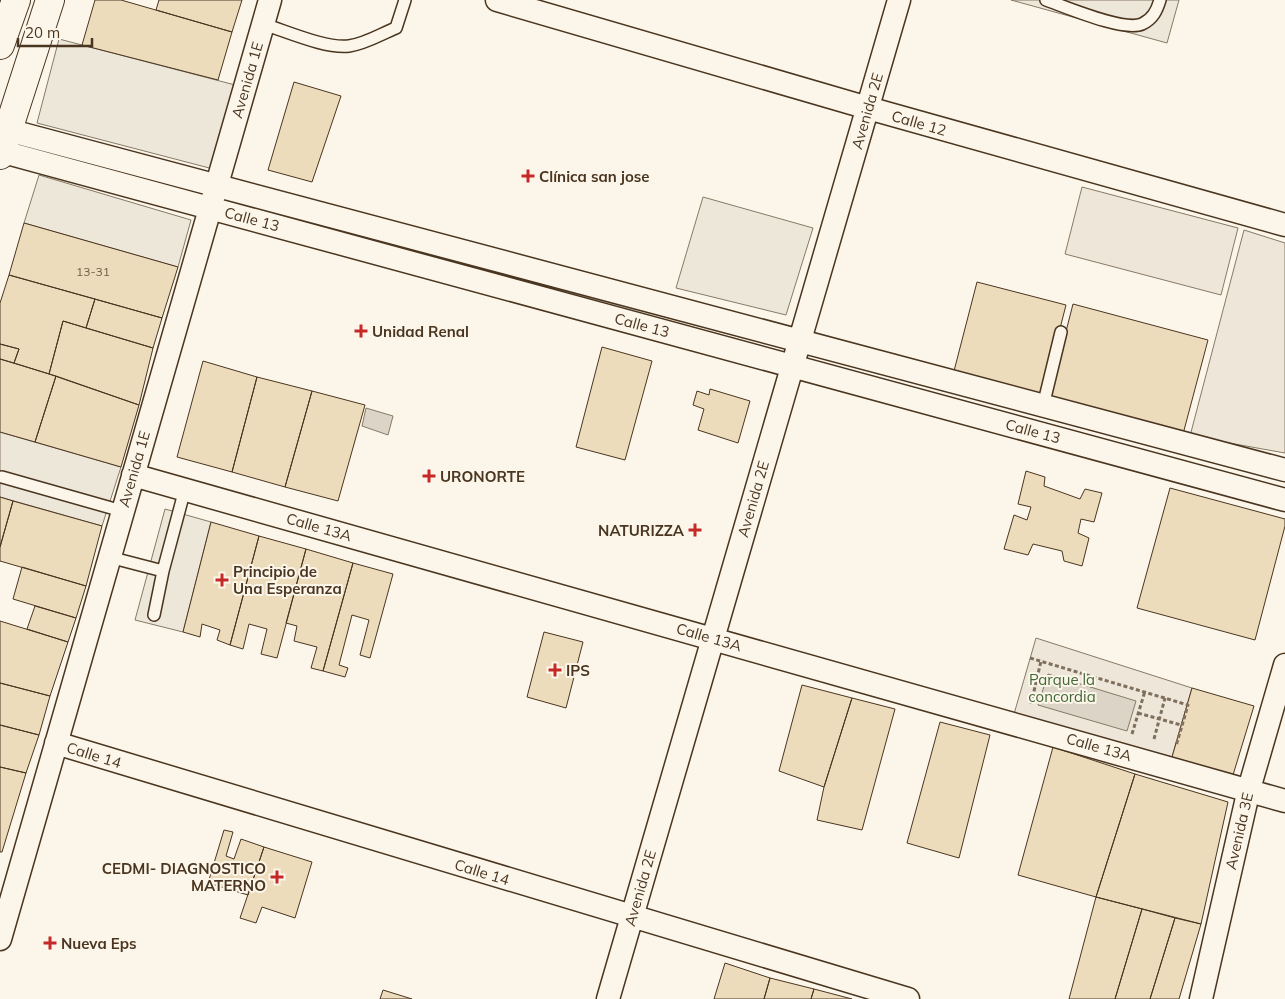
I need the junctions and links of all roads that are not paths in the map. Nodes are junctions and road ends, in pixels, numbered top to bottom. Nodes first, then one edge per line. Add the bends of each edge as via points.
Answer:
1 (16, 0) edge
2 (50, 0) edge
3 (270, 0) edge
4 (405, 0) edge
5 (497, 0) edge
6 (899, 0) edge
7 (1046, 0) edge
8 (1160, 0) edge
9 (263, 24) junction
10 (0, 45) edge
11 (868, 108) junction
12 (2, 143) edge
13 (218, 186) junction
14 (210, 208) junction
15 (1285, 225) edge
16 (1061, 332) dead end
17 (800, 341) junction
18 (792, 366) junction
19 (1043, 406) junction
20 (1285, 470) edge
21 (133, 474) junction
22 (2, 477) dead end
23 (185, 489) junction
24 (1285, 500) edge
25 (122, 511) junction
26 (109, 557) junction
27 (163, 571) junction
28 (154, 615) dead end
29 (713, 638) junction
30 (1285, 665) edge
31 (56, 743) junction
32 (1249, 789) junction
33 (1285, 801) edge
34 (632, 917) junction
35 (0, 939) edge
36 (608, 999) edge
37 (908, 999) edge
38 (1200, 999) edge

1 - 10 street
2 - 12 street
3 - 9 street, Avenida 1E
4 - 9 lane via 396,28 348,46 326,43
5 - 11 street, Calle 12
6 - 11 street, Avenida 2E
7 - 8 lane via 1125,26 1142,24 1155,14
9 - 13 street, Avenida 1E
11 - 15 street, Calle 12
11 - 17 street, Avenida 2E
12 - 13 street, Calle 13
12 - 14 street, Calle 13
13 - 14 street, Avenida 1E
13 - 17 street, Calle 13
14 - 18 street, Calle 13
14 - 21 street, Avenida 1E
16 - 19 lane
17 - 18 street, Avenida 2E
17 - 19 street, Calle 13
18 - 24 street, Calle 13
18 - 29 street, Avenida 2E
19 - 20 street, Calle 13
21 - 23 street, Calle 13A
21 - 25 street, Avenida 1E
22 - 25 lane
23 - 27 lane
23 - 29 street, Calle 13A
25 - 26 street, Avenida 1E
26 - 27 lane
26 - 31 street, Avenida 1E
27 - 28 lane
29 - 32 street, Calle 13A
29 - 34 street, Avenida 2E
30 - 32 street, Avenida 3E
31 - 34 street, Calle 14
31 - 35 street, Avenida 1E
32 - 33 street, Calle 13A
32 - 38 street, Avenida 3E
34 - 36 street, Avenida 2E
34 - 37 street, Calle 14

